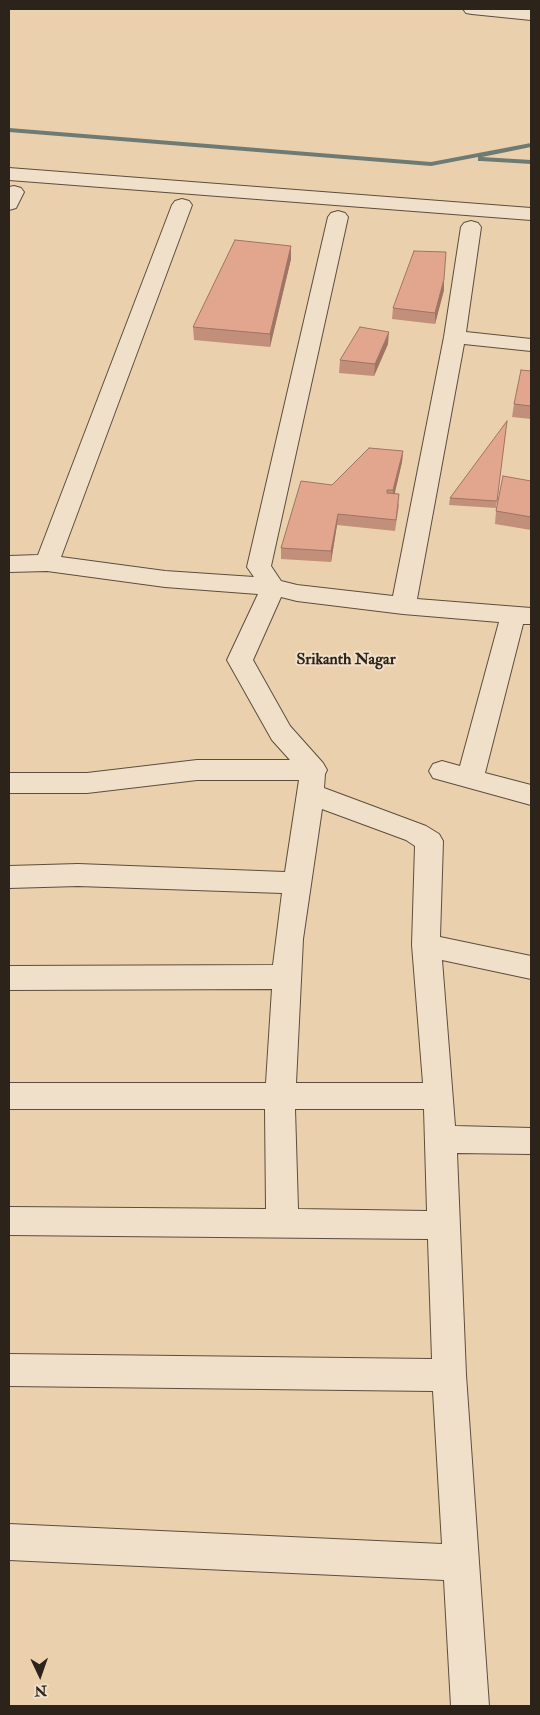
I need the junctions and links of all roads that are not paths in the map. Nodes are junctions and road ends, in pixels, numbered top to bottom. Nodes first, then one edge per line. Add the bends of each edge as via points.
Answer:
1 (472, 9) edge
2 (531, 15) edge
3 (10, 191) edge
4 (182, 205) junction
5 (531, 214) edge
6 (338, 217) junction
7 (471, 227) junction
8 (531, 232) edge
9 (455, 337) junction
10 (531, 345) edge
11 (47, 563) junction
12 (9, 564) edge
13 (273, 587) junction
14 (403, 606) junction
15 (522, 615) edge
16 (442, 771) dead end
17 (470, 778) junction
18 (312, 782) junction
19 (9, 783) edge
20 (531, 795) edge
21 (9, 877) edge
22 (298, 883) junction
23 (426, 945) junction
24 (531, 967) edge
25 (287, 977) junction
26 (9, 978) edge
27 (9, 1096) edge
28 (280, 1096) junction
29 (439, 1096) junction
30 (441, 1139) junction
31 (531, 1141) edge
32 (9, 1221) edge
33 (282, 1224) junction
34 (444, 1225) junction
35 (9, 1370) edge
36 (449, 1375) junction
37 (9, 1542) edge
38 (461, 1563) junction
39 (470, 1706) edge

1 - 2 street
3 - 4 street
3 - 5 street
4 - 6 street
4 - 11 street
6 - 7 street
6 - 13 street via 259,567
7 - 8 street
7 - 9 street
9 - 10 street
9 - 14 street
11 - 12 street
11 - 13 street via 165,579
13 - 14 street
13 - 18 street via 240,660
14 - 15 street
15 - 17 street
16 - 17 street
17 - 20 street
18 - 19 street via 197,770 87,783
18 - 22 street
18 - 23 street via 429,841
21 - 22 street via 78,875
22 - 25 street
23 - 24 street
23 - 29 street
25 - 26 street
25 - 28 street
27 - 28 street
28 - 29 street
28 - 33 street
29 - 30 street
30 - 31 street
30 - 34 street
32 - 33 street
33 - 34 street
34 - 36 street
35 - 36 street
36 - 38 street
37 - 38 street
38 - 39 street

